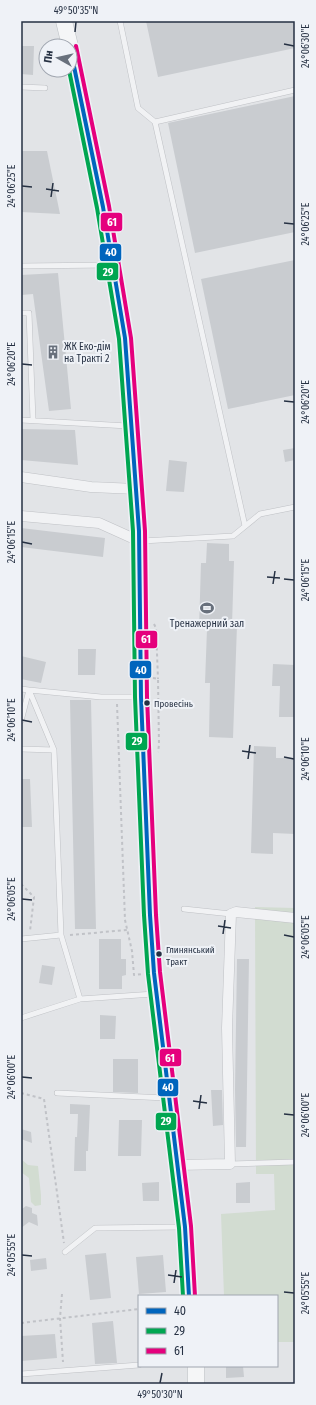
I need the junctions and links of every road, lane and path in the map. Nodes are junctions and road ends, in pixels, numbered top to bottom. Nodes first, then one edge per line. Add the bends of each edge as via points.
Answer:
1 (64, 21) edge
2 (120, 21) edge
3 (68, 38) edge
4 (77, 78) edge
5 (21, 88) edge
6 (45, 88) dead end
7 (295, 90) edge
8 (155, 122) junction
9 (113, 265) junction
10 (21, 266) edge
11 (21, 314) edge
12 (21, 420) edge
13 (32, 420) junction
14 (132, 426) junction
15 (21, 477) edge
16 (136, 489) junction
17 (295, 507) edge
18 (21, 516) edge
19 (245, 526) junction
20 (139, 536) junction
21 (21, 689) edge
22 (29, 690) junction
23 (117, 697) junction
24 (141, 697) junction
25 (158, 702) dead end
26 (21, 721) edge
27 (159, 745) dead end
28 (21, 749) edge
29 (54, 750) junction
30 (21, 884) edge
31 (184, 909) dead end
32 (231, 914) junction
33 (295, 918) edge
34 (128, 930) junction
35 (61, 935) junction
36 (29, 938) junction
37 (21, 939) edge
38 (146, 974) dead end
39 (157, 994) junction
40 (80, 999) junction
41 (21, 1018) edge
42 (21, 1093) edge
43 (57, 1093) dead end
44 (169, 1098) junction
45 (295, 1162) edge
46 (230, 1164) junction
47 (176, 1165) junction
48 (185, 1227) junction
49 (65, 1252) joint
50 (62, 1294) dead end
51 (190, 1295) edge
52 (138, 1309) edge
53 (60, 1318) junction
54 (21, 1323) edge
55 (138, 1365) edge
56 (196, 1367) edge
57 (64, 1372) junction
58 (21, 1374) edge
59 (196, 1384) edge

1 - 3 main road
2 - 8 lane via 138,108
4 - 9 main road
5 - 6 lane
7 - 8 lane
8 - 19 lane
9 - 10 lane
9 - 14 main road via 125,338
11 - 13 lane via 29,313
12 - 13 lane
13 - 14 lane
14 - 16 main road
15 - 16 street via 91,487
16 - 20 main road
17 - 19 lane via 260,514
18 - 20 street via 99,523
19 - 20 lane via 233,536
20 - 24 main road
21 - 22 lane
22 - 23 lane
22 - 26 lane
22 - 29 lane
23 - 24 lane
23 - 34 path via 125,920
24 - 39 main road via 150,915
25 - 27 path
28 - 29 lane
29 - 35 lane
30 - 36 path via 34,897
31 - 32 lane
32 - 33 street via 236,912
32 - 46 street via 227,1028
34 - 35 path
34 - 38 path via 134,975
35 - 36 lane
35 - 40 lane
36 - 37 lane
39 - 40 lane
39 - 44 main road
40 - 41 lane
42 - 49 path via 44,1099
43 - 44 lane
44 - 47 main road
45 - 46 lane
46 - 47 street
47 - 48 main road
48 - 49 lane via 95,1228
48 - 51 main road
50 - 53 path
52 - 53 path
53 - 54 path
53 - 57 path
55 - 57 lane
56 - 59 main road
57 - 58 lane

